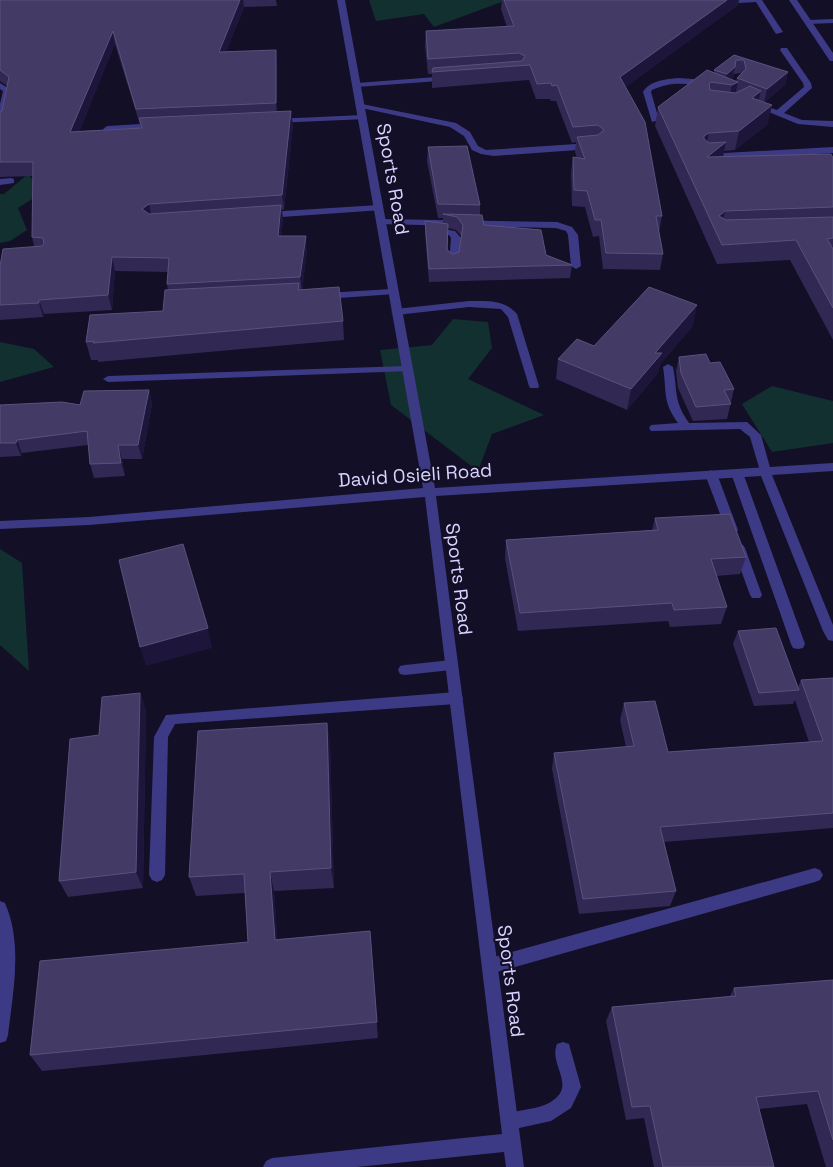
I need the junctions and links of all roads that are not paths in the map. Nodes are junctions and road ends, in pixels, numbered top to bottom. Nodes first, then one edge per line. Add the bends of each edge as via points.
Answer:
1 (341, 0) edge
2 (757, 0) edge
3 (793, 0) edge
4 (712, 2) edge
5 (833, 21) edge
6 (808, 22) junction
7 (779, 32) dead end
8 (784, 50) dead end
9 (833, 59) edge
10 (461, 77) edge
11 (357, 84) junction
12 (0, 85) edge
13 (718, 90) edge
14 (743, 100) edge
15 (362, 111) junction
16 (779, 114) junction
17 (264, 118) edge
18 (157, 119) edge
19 (655, 120) dead end
20 (0, 124) edge
21 (833, 124) edge
22 (107, 129) edge
23 (596, 146) edge
24 (833, 150) edge
25 (705, 157) edge
26 (11, 181) dead end
27 (0, 182) edge
28 (379, 208) junction
29 (262, 215) edge
30 (382, 226) junction
31 (454, 263) edge
32 (576, 266) dead end
33 (392, 292) junction
34 (316, 296) edge
35 (396, 312) junction
36 (668, 367) dead end
37 (407, 369) junction
38 (108, 379) dead end
39 (534, 386) dead end
40 (685, 426) junction
41 (655, 428) dead end
42 (833, 467) edge
43 (766, 471) junction
44 (737, 473) junction
45 (711, 474) junction
46 (430, 492) junction
47 (0, 524) edge
48 (756, 595) dead end
49 (833, 636) edge
50 (798, 644) dead end
51 (452, 665) junction
52 (405, 670) dead end
53 (456, 698) junction
54 (157, 875) dead end
55 (815, 876) dead end
56 (0, 908) edge
57 (490, 966) junction
58 (0, 1035) edge
59 (563, 1050) dead end
60 (510, 1121) junction
61 (512, 1142) junction
62 (272, 1167) edge
63 (515, 1167) edge

1 - 11 street, Sports Road
2 - 4 street
2 - 7 street
3 - 6 street
5 - 6 street
6 - 9 street
8 - 16 street via 808,88
10 - 11 street
11 - 15 street, Sports Road
12 - 20 street via 7,90
13 - 19 street via 695,81 678,80 649,88 647,92
14 - 16 street
15 - 17 street
15 - 23 street via 453,125 467,134 474,148 484,152
15 - 28 street, Sports Road
16 - 21 street via 801,122
18 - 22 street via 167,122
24 - 25 street
26 - 27 street
28 - 29 street
28 - 30 street, Sports Road
30 - 31 street via 452,233 456,238
30 - 32 street via 557,225 569,228 573,236
30 - 33 street, Sports Road
33 - 34 street
33 - 35 street, Sports Road
35 - 37 street, Sports Road
35 - 39 street via 476,304 505,307 513,316
36 - 40 street via 670,397
37 - 38 street
37 - 46 street, Sports Road
40 - 41 street
40 - 43 street via 743,425 755,435
42 - 43 street, David Osieli Road
43 - 44 street, David Osieli Road
43 - 49 street
44 - 45 street, David Osieli Road
44 - 50 street
45 - 46 street, David Osieli Road
45 - 48 street
46 - 47 street, David Osieli Road via 89,521
46 - 51 street, Sports Road
51 - 52 street
51 - 53 street, Sports Road
53 - 54 street via 171,719 160,737
53 - 57 street, Sports Road
55 - 57 street
56 - 58 street via 7,933
57 - 60 street, Sports Road
59 - 60 street via 572,1087 565,1102 550,1112
60 - 61 street, Sports Road
61 - 62 street
61 - 63 street, Sports Road

